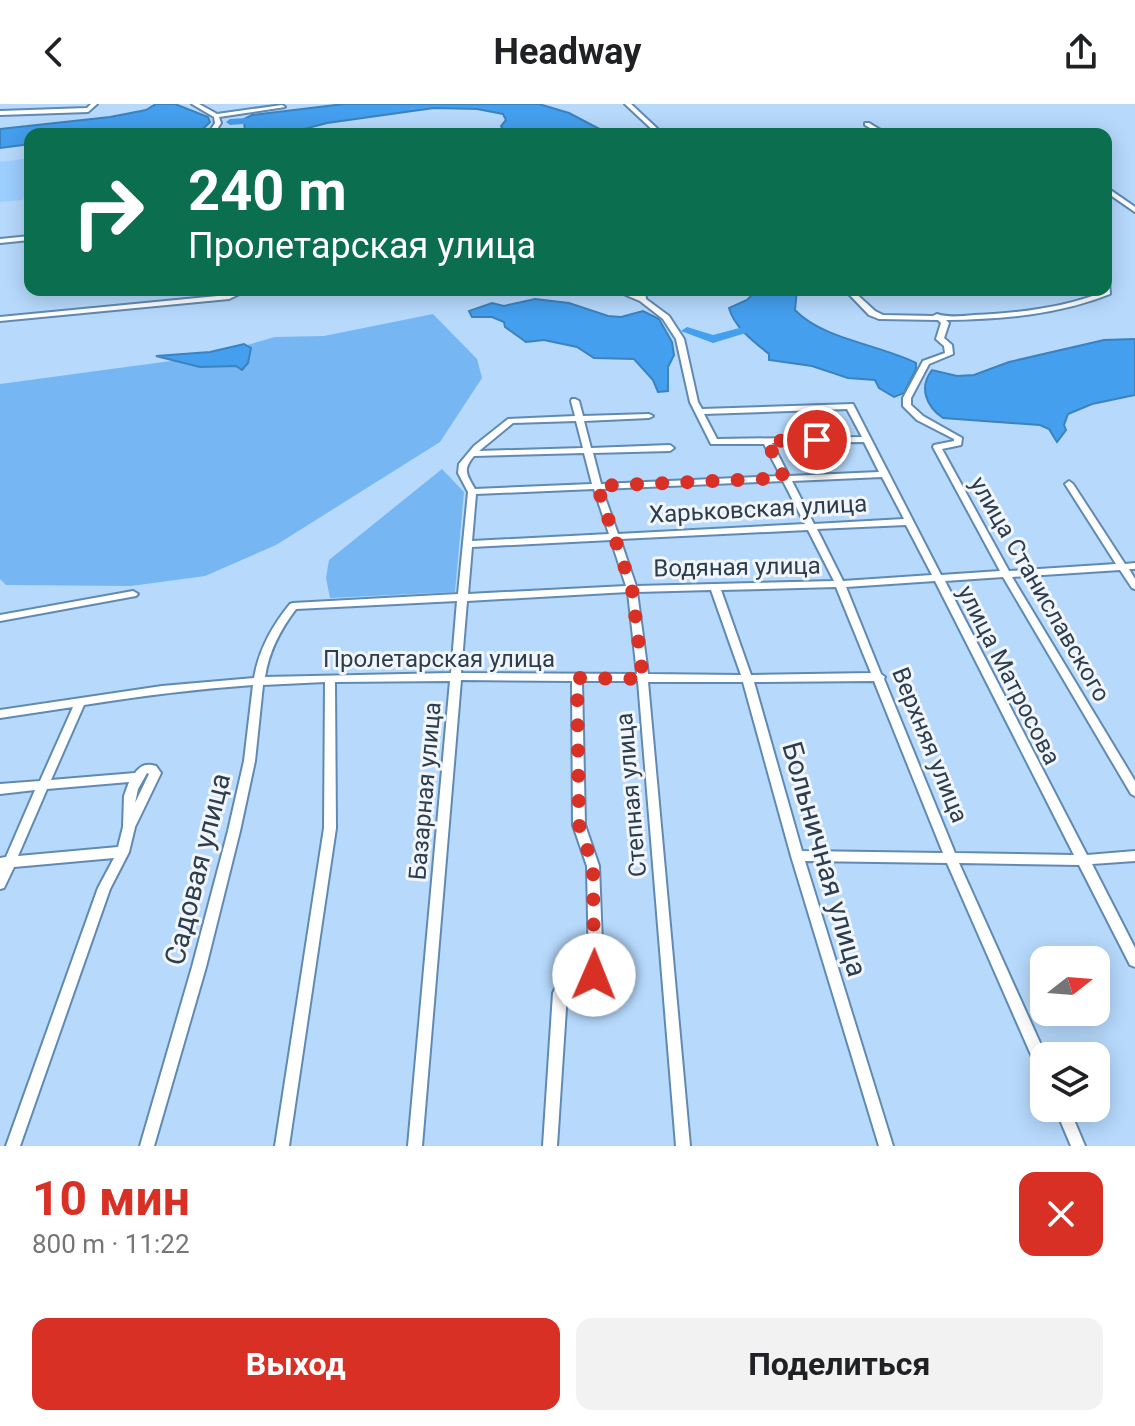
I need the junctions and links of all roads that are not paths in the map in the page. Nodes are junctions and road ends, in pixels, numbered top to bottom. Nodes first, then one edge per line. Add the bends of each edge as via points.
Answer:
1 (94, 104) edge
2 (195, 104) edge
3 (628, 104) edge
4 (282, 107) dead end
5 (0, 113) edge
6 (216, 116) junction
7 (867, 124) dead end
8 (215, 128) edge
9 (654, 128) edge
10 (874, 128) edge
11 (1112, 193) edge
12 (1135, 210) edge
13 (24, 239) edge
14 (0, 241) edge
15 (231, 296) edge
16 (632, 296) edge
17 (642, 296) edge
18 (855, 296) edge
19 (1099, 296) edge
20 (642, 300) junction
21 (937, 316) junction
22 (0, 319) edge
23 (575, 401) dead end
24 (699, 412) junction
25 (649, 416) dead end
26 (581, 419) junction
27 (868, 439) junction
28 (767, 441) junction
29 (670, 448) dead end
30 (588, 449) junction
31 (471, 454) junction
32 (884, 474) junction
33 (784, 478) junction
34 (1069, 484) dead end
35 (597, 486) junction
36 (472, 492) junction
37 (907, 522) junction
38 (811, 527) junction
39 (613, 535) junction
40 (467, 544) junction
41 (1122, 566) junction
42 (1135, 566) edge
43 (1005, 572) junction
44 (936, 577) junction
45 (840, 584) junction
46 (1135, 586) edge
47 (715, 587) junction
48 (632, 589) junction
49 (133, 594) dead end
50 (463, 597) junction
51 (293, 606) joint
52 (0, 618) edge
53 (457, 676) junction
54 (880, 677) junction
55 (577, 678) junction
56 (330, 679) junction
57 (643, 679) junction
58 (748, 680) junction
59 (256, 681) junction
60 (80, 702) junction
61 (0, 714) edge
62 (136, 777) junction
63 (42, 786) junction
64 (0, 789) edge
65 (1135, 791) edge
66 (129, 827) junction
67 (123, 852) junction
68 (797, 856) junction
69 (950, 856) junction
70 (1135, 856) edge
71 (1081, 860) junction
72 (4, 863) edge
73 (0, 884) edge
74 (1135, 961) edge
75 (1032, 1042) edge
76 (1068, 1122) edge
77 (13, 1146) edge
78 (147, 1146) edge
79 (282, 1146) edge
80 (415, 1146) edge
81 (550, 1146) edge
82 (683, 1146) edge
83 (886, 1146) edge
84 (1078, 1146) edge

1 - 5 street via 88,110
2 - 6 street
3 - 9 street
4 - 6 street
6 - 8 street
7 - 10 street
11 - 12 street
13 - 14 street
15 - 22 street
16 - 20 street
17 - 20 street
18 - 21 street via 877,316
19 - 21 street via 1068,307
20 - 24 street via 666,318 680,339
21 - 43 street, улица Станиславского via 945,323 940,339 949,352 926,363 906,402 920,418 959,441 937,447
23 - 26 street, Степная улица
24 - 27 street, улица Матросова via 850,406
24 - 28 street via 714,442
25 - 26 street
26 - 30 street, Степная улица
26 - 31 street via 515,420
27 - 28 street
27 - 32 street, улица Матросова
28 - 33 street, Верхняя улица
29 - 30 street
30 - 31 street
30 - 35 street, Степная улица
31 - 36 street, Базарная улица via 462,473
32 - 33 street
32 - 37 street, улица Матросова
33 - 35 street
33 - 38 street, Верхняя улица
34 - 41 street
35 - 36 street
35 - 39 street, Степная улица
36 - 40 street, Базарная улица
37 - 38 street, Харьковская улица
37 - 44 street, улица Матросова
38 - 39 street, Харьковская улица
38 - 45 street, Верхняя улица
39 - 40 street, Харьковская улица
39 - 48 street, Степная улица
40 - 50 street, Базарная улица
41 - 42 street, Водяная улица
41 - 43 street, Водяная улица
41 - 46 street
43 - 44 street, Водяная улица
43 - 65 street, улица Станиславского
44 - 45 street, Водяная улица
44 - 71 street, улица Матросова
45 - 47 street, Водяная улица
45 - 54 street, Верхняя улица
47 - 48 street, Водяная улица
47 - 58 street, Больничная улица
48 - 50 street, Водяная улица
48 - 57 street, Степная улица
49 - 52 street
50 - 51 street, Водяная улица
50 - 53 street, Базарная улица
51 - 59 street, Садовая улица via 277,623
53 - 55 street, Пролетарская улица
53 - 56 street, Пролетарская улица
53 - 80 street, Базарная улица
54 - 58 street, Пролетарская улица
54 - 69 street, Верхняя улица
55 - 57 street, Пролетарская улица
55 - 81 street via 579,825 593,866 596,969 590,979 563,987 560,993
56 - 59 street, Пролетарская улица
56 - 79 street via 330,828
57 - 58 street, Пролетарская улица
57 - 82 street, Степная улица
58 - 68 street, Больничная улица
59 - 60 street, Пролетарская улица
59 - 78 street, Садовая улица via 245,782
60 - 61 street, Пролетарская улица
60 - 63 street
62 - 63 street
62 - 66 street
62 - 66 street via 144,769 155,773
63 - 64 street
63 - 72 street
66 - 67 street
67 - 72 street
67 - 77 street via 104,888
68 - 69 street
68 - 83 street, Больничная улица
69 - 71 street
69 - 75 street, Верхняя улица
70 - 71 street
71 - 74 street, улица Матросова
72 - 73 street
76 - 84 street

